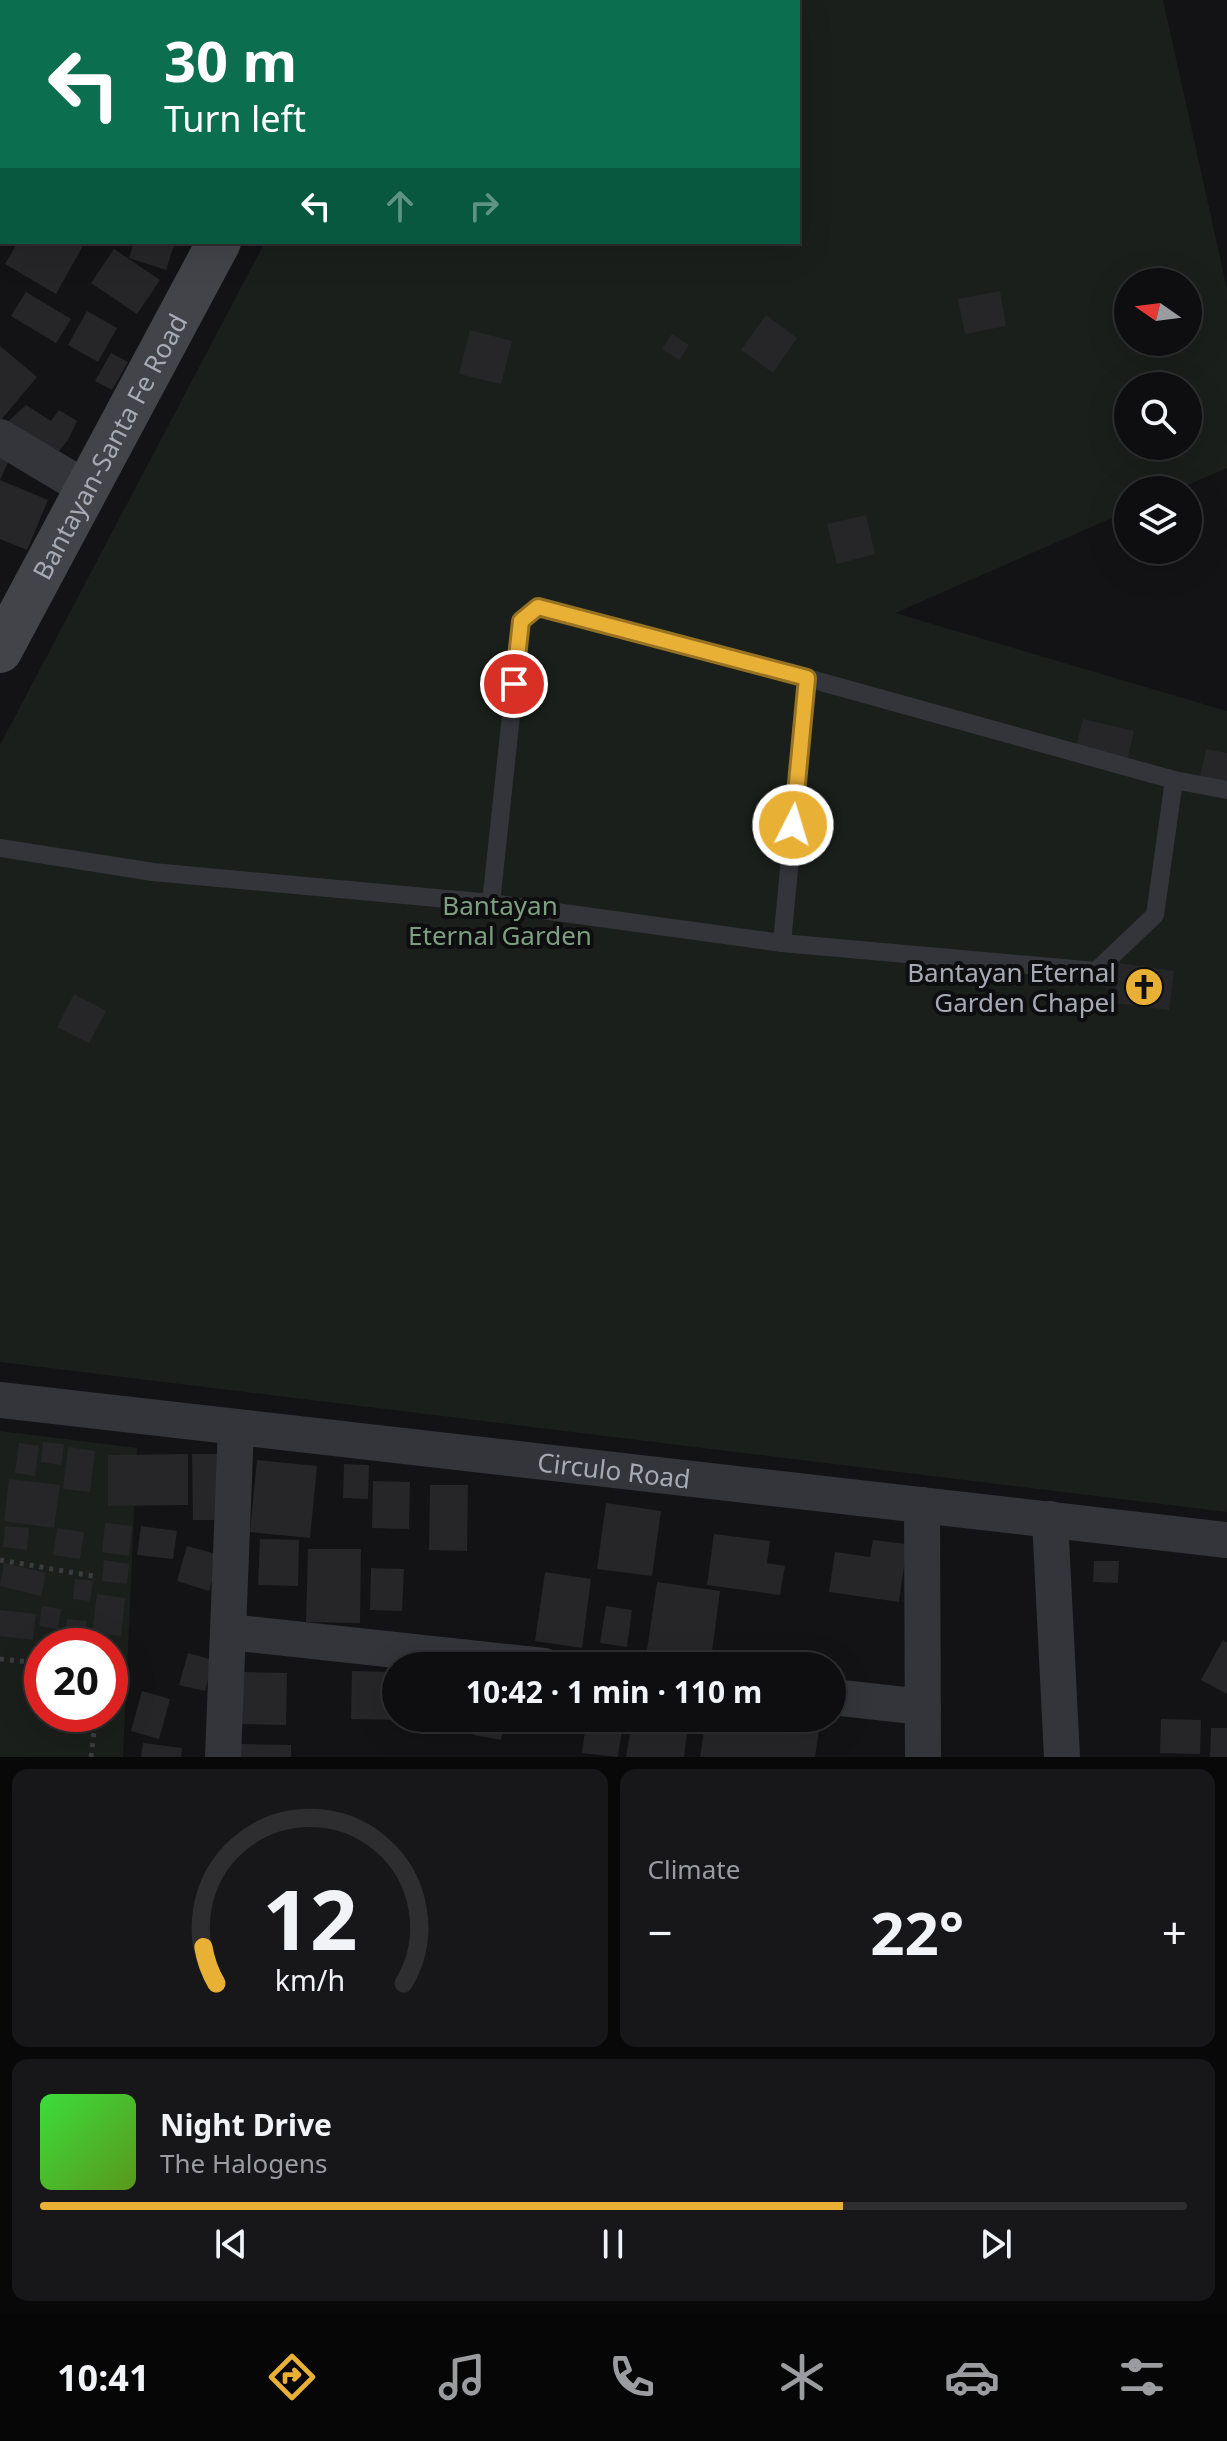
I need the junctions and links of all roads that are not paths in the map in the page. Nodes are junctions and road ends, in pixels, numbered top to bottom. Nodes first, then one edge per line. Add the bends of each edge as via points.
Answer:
1 (218, 244) edge
2 (0, 437) edge
3 (87, 489) junction
4 (0, 651) edge
5 (807, 678) junction
6 (1174, 780) junction
7 (1227, 790) edge
8 (0, 848) edge
9 (491, 903) junction
10 (782, 943) junction
11 (0, 1400) edge
12 (236, 1427) junction
13 (922, 1505) junction
14 (1050, 1519) junction
15 (1227, 1540) edge
16 (230, 1632) junction
17 (415, 1652) edge
18 (846, 1699) edge
19 (923, 1707) junction
20 (223, 1757) edge
21 (923, 1757) edge
22 (1062, 1757) edge

1 - 3 main road, Bantayan-Santa Fe Road
2 - 3 street
3 - 4 main road, Bantayan-Santa Fe Road
5 - 6 lane
5 - 9 lane via 538,607 521,621
5 - 10 lane
6 - 7 lane
6 - 10 lane via 1155,915 1096,971
8 - 9 lane via 153,872
9 - 10 lane
11 - 12 street, Circulo Road
12 - 13 street, Circulo Road
12 - 16 street
13 - 14 street, Circulo Road
13 - 19 street
14 - 15 street, Circulo Road
14 - 22 street
16 - 17 street
16 - 20 street
18 - 19 street
19 - 21 street

